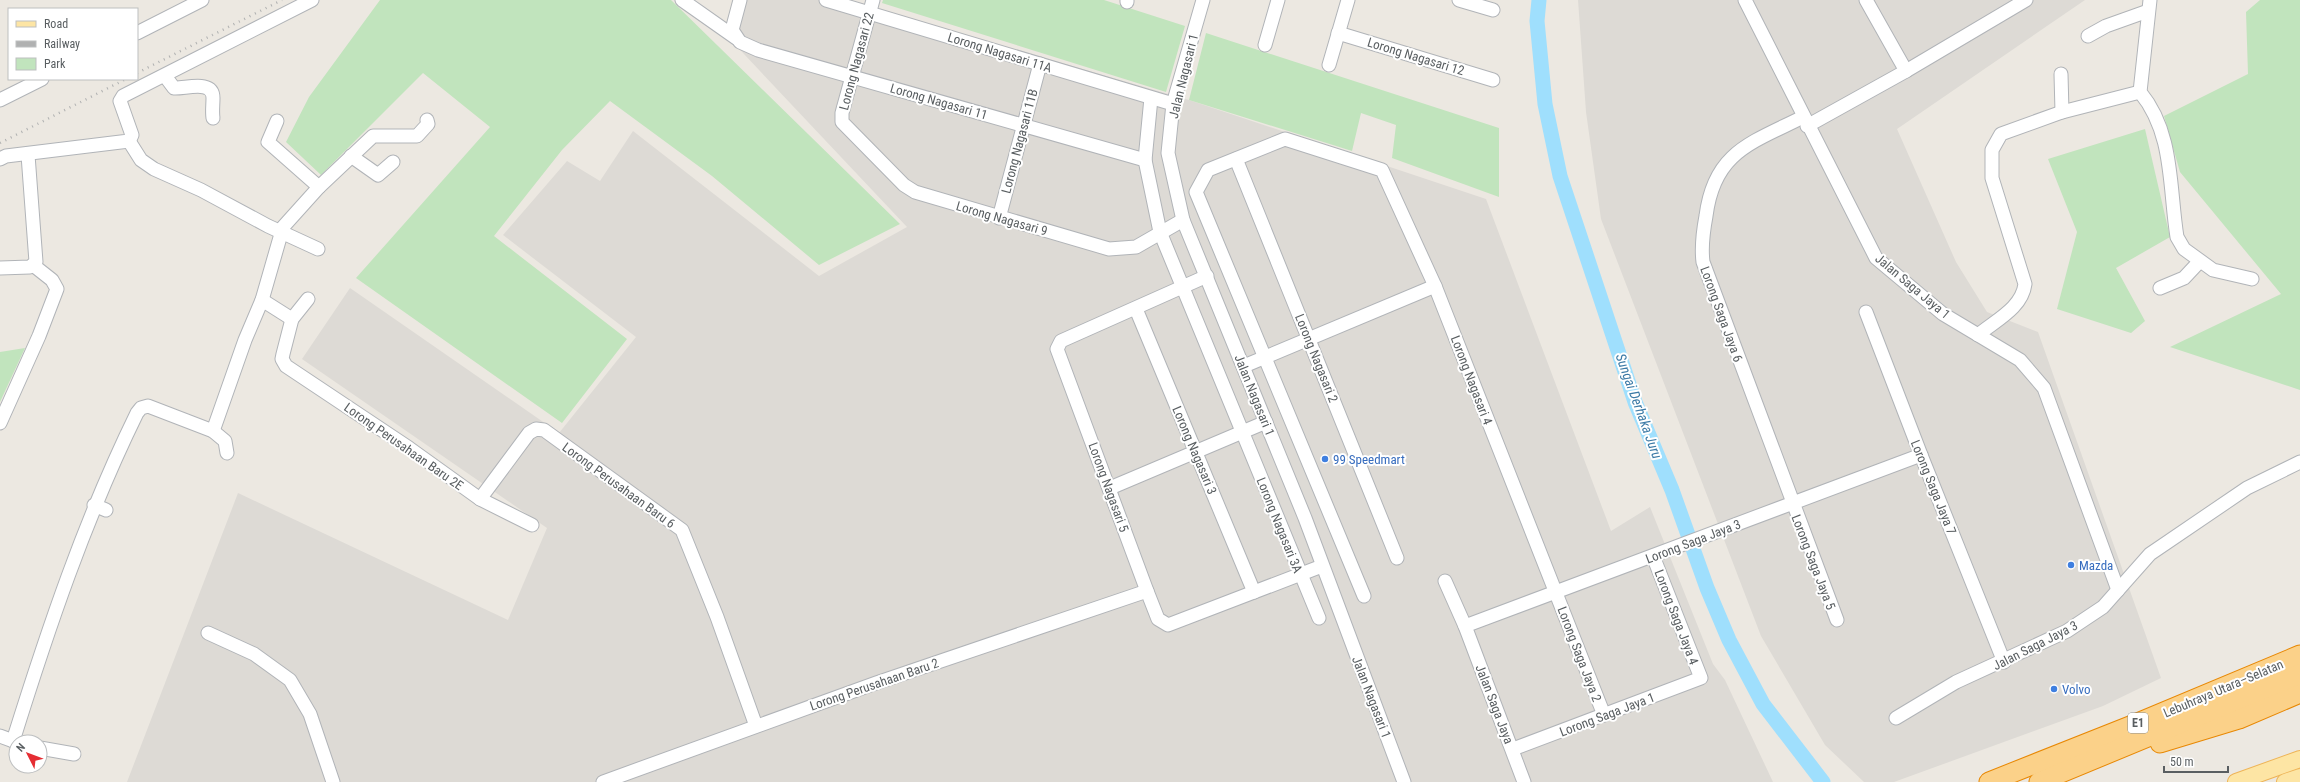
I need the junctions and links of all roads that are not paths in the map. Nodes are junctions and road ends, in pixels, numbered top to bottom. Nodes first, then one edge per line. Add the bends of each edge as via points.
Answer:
1 (202, 0) edge
2 (312, 0) edge
3 (682, 0) edge
4 (740, 0) edge
5 (826, 0) edge
6 (873, 0) edge
7 (1203, 0) edge
8 (1278, 0) edge
9 (1348, 0) edge
10 (1459, 0) edge
11 (1745, 0) edge
12 (1866, 0) edge
13 (2026, 0) edge
14 (2149, 5) edge
15 (1493, 10) dead end
16 (869, 13) junction
17 (138, 32) edge
18 (1338, 33) junction
19 (2088, 36) dead end
20 (736, 38) junction
21 (1265, 46) dead end
22 (1040, 64) junction
23 (1329, 65) dead end
24 (1906, 71) junction
25 (2061, 74) dead end
26 (165, 76) junction
27 (852, 76) junction
28 (40, 80) edge
29 (1493, 80) dead end
30 (2140, 92) junction
31 (1151, 98) junction
32 (0, 100) edge
33 (1173, 104) junction
34 (2062, 112) junction
35 (213, 118) dead end
36 (277, 120) dead end
37 (427, 120) dead end
38 (842, 122) joint
39 (1805, 122) junction
40 (1024, 125) junction
41 (129, 141) junction
42 (28, 155) junction
43 (351, 156) junction
44 (0, 159) edge
45 (1236, 159) junction
46 (1145, 160) junction
47 (393, 162) dead end
48 (319, 187) junction
49 (999, 218) junction
50 (1183, 220) junction
51 (281, 231) junction
52 (1160, 232) junction
53 (318, 249) dead end
54 (2199, 262) junction
55 (33, 265) junction
56 (0, 268) edge
57 (1207, 276) junction
58 (2252, 279) dead end
59 (1435, 286) junction
60 (1183, 288) junction
61 (2160, 288) dead end
62 (308, 299) dead end
63 (262, 300) junction
64 (1136, 308) junction
65 (1866, 312) dead end
66 (292, 319) junction
67 (1978, 335) junction
68 (1309, 339) junction
69 (1265, 357) junction
70 (1244, 366) junction
71 (1266, 422) junction
72 (0, 423) edge
73 (213, 431) junction
74 (1242, 432) junction
75 (1196, 452) junction
76 (226, 453) dead end
77 (1920, 455) junction
78 (2300, 462) edge
79 (1110, 488) junction
80 (480, 500) junction
81 (1792, 504) junction
82 (532, 525) dead end
83 (1653, 556) junction
84 (1397, 558) dead end
85 (1322, 566) junction
86 (1300, 574) junction
87 (1445, 581) dead end
88 (2118, 590) junction
89 (1147, 591) junction
90 (1254, 592) junction
91 (1556, 593) junction
92 (1364, 596) dead end
93 (1319, 618) dead end
94 (1836, 620) dead end
95 (1465, 626) junction
96 (208, 633) dead end
97 (2300, 655) edge
98 (2004, 662) junction
99 (2300, 674) edge
100 (1701, 678) joint
101 (2300, 693) edge
102 (1604, 715) junction
103 (1896, 718) dead end
104 (756, 726) junction
105 (17, 734) edge
106 (48, 749) edge
107 (1513, 749) junction
108 (74, 754) dead end
109 (2300, 759) edge
110 (2088, 763) junction
111 (2300, 777) edge
112 (333, 782) edge
113 (603, 782) edge
114 (1404, 782) edge
115 (1524, 782) edge
116 (1989, 782) edge
117 (2039, 782) edge
118 (2236, 782) edge
119 (2285, 782) edge

1 - 17 street
2 - 26 street
3 - 20 street, Lorong Nagasari 11
4 - 20 street via 732,30
5 - 16 street, Lorong Nagasari 11A
6 - 16 street, Lorong Nagasari 22
7 - 33 street, Jalan Nagasari 1
8 - 21 street
9 - 18 street
10 - 15 street
11 - 39 street, Jalan Saga Jaya 1
12 - 24 street
13 - 24 street, Lorong Saga Jaya 6
14 - 19 street
14 - 30 street
16 - 22 street, Lorong Nagasari 11A
16 - 27 street, Lorong Nagasari 22
18 - 23 street
18 - 29 street, Lorong Nagasari 12
20 - 27 street, Lorong Nagasari 11 via 758,50
22 - 31 street, Lorong Nagasari 11A
22 - 40 street, Lorong Nagasari 11B
24 - 39 street, Lorong Saga Jaya 6
25 - 34 street
26 - 35 street via 174,88 201,86 208,89 214,97
26 - 41 street via 121,99 132,135
27 - 38 street, Lorong Nagasari 22
27 - 40 street, Lorong Nagasari 11
28 - 32 street
30 - 34 street
30 - 54 street via 2152,107 2162,129 2177,237 2184,249
31 - 33 street, Lorong Nagasari 11A
31 - 46 street, Jalan Nagasari 1
33 - 50 street, Jalan Nagasari 1 via 1168,153
34 - 67 street via 2001,134 1992,150 1992,178 2025,284 2022,299 2016,306
36 - 48 street via 268,142
37 - 43 street via 428,124 417,136 372,136
38 - 49 street, Lorong Nagasari 9 via 904,185 915,192
39 - 67 street, Jalan Saga Jaya 1 via 1876,258 1943,314
39 - 81 street, Lorong Saga Jaya 6 via 1753,142 1720,169 1708,194 1701,246 1703,262
40 - 46 street, Lorong Nagasari 11
40 - 49 street, Lorong Nagasari 11B
41 - 42 street
41 - 51 street via 141,160 154,169 202,190
42 - 44 street via 6,156
42 - 55 street via 36,257
43 - 47 street via 378,175
43 - 48 street
45 - 59 street, Lorong Nagasari 4 via 1285,139 1382,170
45 - 68 street, Lorong Nagasari 2
45 - 69 street via 1208,170 1196,192
46 - 52 street, Jalan Nagasari 1
48 - 51 street
49 - 52 street, Lorong Nagasari 9 via 1109,249 1136,247
50 - 52 street, Lorong Nagasari 9
50 - 57 street, Jalan Nagasari 1
51 - 53 street
51 - 63 street
52 - 60 street, Jalan Nagasari 1
54 - 58 street via 2213,270
54 - 61 street via 2184,278
55 - 56 street
55 - 72 street via 52,280 57,289
57 - 60 street
57 - 70 street, Jalan Nagasari 1
59 - 68 street
59 - 91 street, Lorong Nagasari 4
60 - 64 street
60 - 74 street, Jalan Nagasari 1
62 - 66 street
63 - 66 street
63 - 73 street
64 - 75 street, Lorong Nagasari 3
64 - 79 street, Lorong Nagasari 5 via 1061,341 1057,349
65 - 77 street, Lorong Saga Jaya 7
66 - 80 street, Lorong Perusahaan Baru 2E via 282,359 286,366 409,448
67 - 88 street, Jalan Saga Jaya 1 via 2020,360 2044,388
68 - 69 street
68 - 84 street, Lorong Nagasari 2
69 - 70 street
69 - 92 street
70 - 71 street, Jalan Nagasari 1
71 - 74 street
71 - 85 street, Jalan Nagasari 1
73 - 76 street via 225,441
73 - 105 street via 148,406 141,408 51,622
74 - 75 street
74 - 86 street, Lorong Nagasari 3A
75 - 79 street
75 - 90 street, Lorong Nagasari 3
77 - 81 street, Lorong Saga Jaya 3
77 - 98 street, Lorong Saga Jaya 7
78 - 88 street, Jalan Saga Jaya 3 via 2246,488 2150,554
79 - 89 street, Lorong Nagasari 5
80 - 82 street, Lorong Perusahaan Baru 2E
80 - 104 street, Lorong Perusahaan Baru 6 via 529,433 536,428 544,430 682,530 717,617
81 - 83 street, Lorong Saga Jaya 3
81 - 94 street, Lorong Saga Jaya 5
83 - 91 street, Lorong Saga Jaya 3
83 - 100 street, Lorong Saga Jaya 4
85 - 86 street
85 - 114 street, Jalan Nagasari 1
86 - 90 street
86 - 93 street, Lorong Nagasari 3A
87 - 95 street, Jalan Saga Jaya
88 - 98 street, Jalan Saga Jaya 3 via 2103,607 2067,631
89 - 90 street, Lorong Nagasari 5 via 1158,619 1168,625
89 - 104 street, Lorong Perusahaan Baru 2
91 - 95 street, Lorong Saga Jaya 3
91 - 102 street, Lorong Saga Jaya 2
95 - 107 street, Jalan Saga Jaya
96 - 112 street via 254,654 290,680 310,714
97 - 116 highway, Lebuhraya Utara–Selatan / E1
98 - 103 street, Jalan Saga Jaya 3 via 1956,682
99 - 110 highway, Lebuhraya Utara–Selatan / E1
100 - 102 street, Lorong Saga Jaya 1
101 - 110 highway via 2239,719 2195,734
102 - 107 street, Lorong Saga Jaya 1
104 - 113 street, Lorong Perusahaan Baru 2
106 - 108 street
107 - 115 street, Jalan Saga Jaya
109 - 118 main road
110 - 117 highway, Lebuhraya Utara–Selatan / E1
111 - 119 main road

